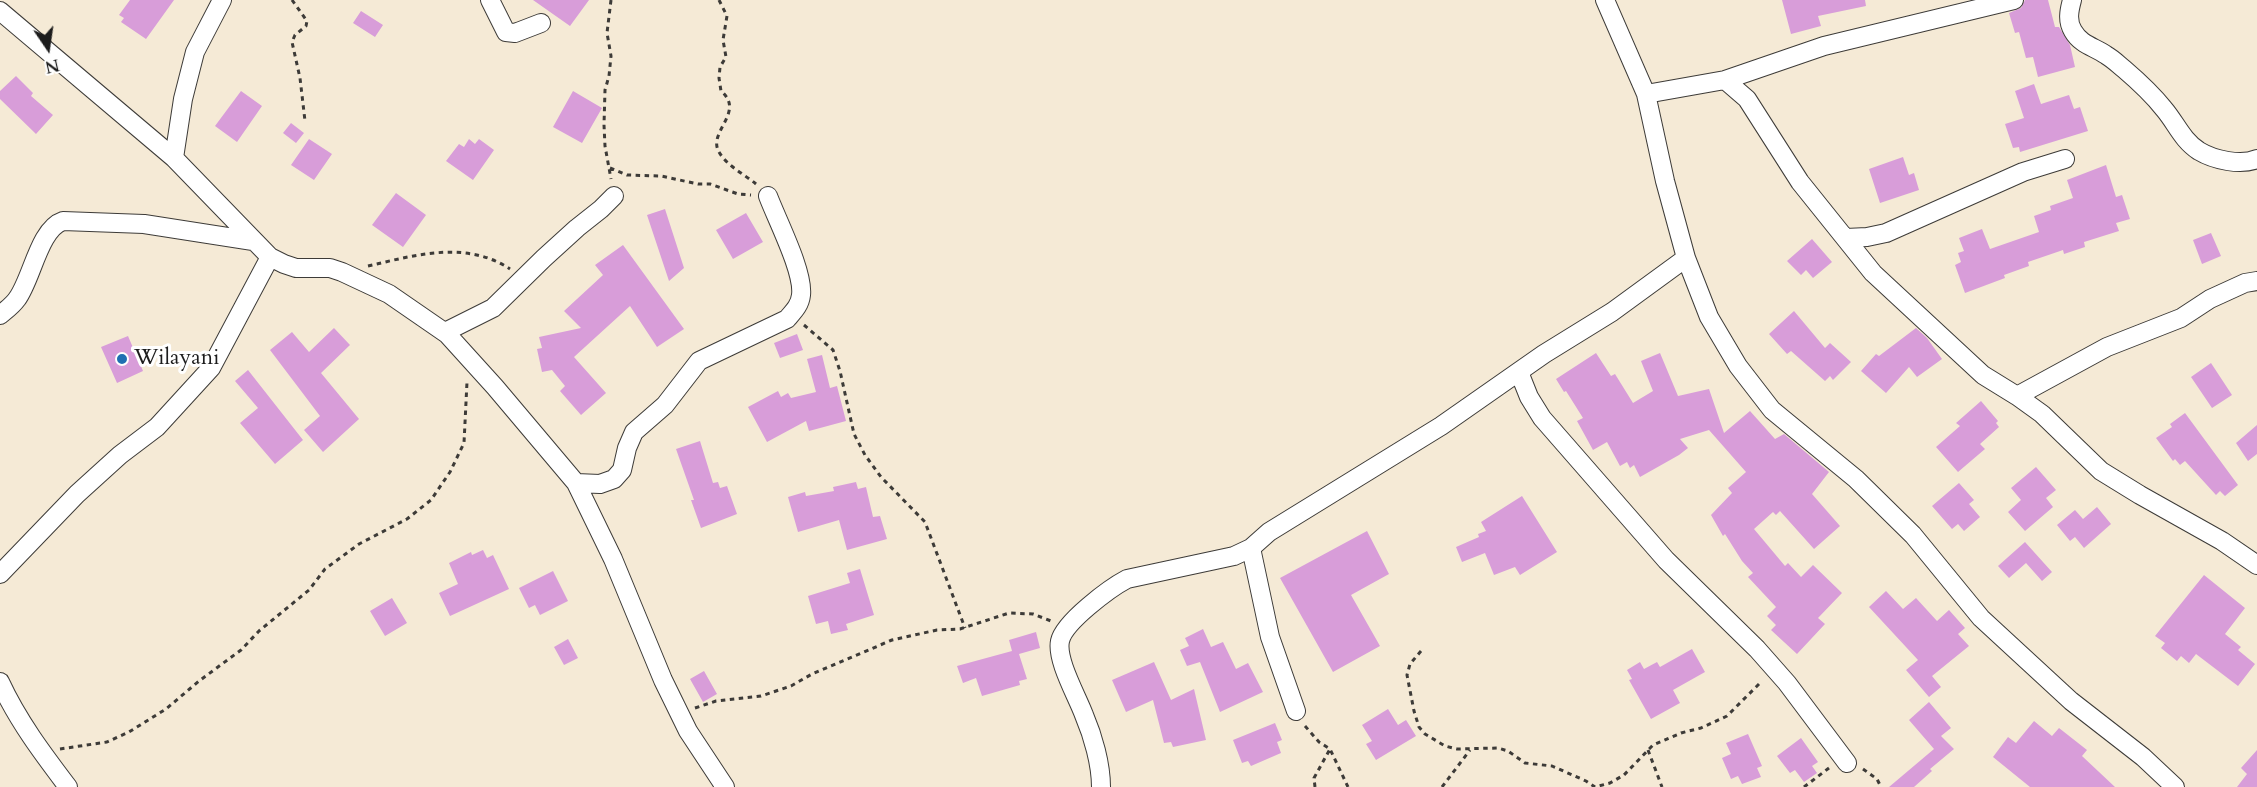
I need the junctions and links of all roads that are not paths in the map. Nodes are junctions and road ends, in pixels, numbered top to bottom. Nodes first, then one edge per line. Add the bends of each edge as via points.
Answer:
1 (222, 0) edge
2 (490, 0) edge
3 (1605, 0) edge
4 (2014, 0) edge
5 (2072, 0) edge
6 (0, 11) edge
7 (541, 23) dead end
8 (1725, 80) junction
9 (1646, 94) junction
10 (174, 158) junction
11 (2065, 159) dead end
12 (2256, 162) edge
13 (766, 194) road end
14 (614, 196) road end
15 (1846, 238) junction
16 (253, 241) junction
17 (270, 257) junction
18 (1686, 258) junction
19 (2257, 280) edge
20 (0, 315) edge
21 (445, 332) junction
22 (1519, 372) junction
23 (2017, 396) junction
24 (576, 483) junction
25 (1251, 548) junction
26 (2257, 565) edge
27 (0, 574) edge
28 (0, 682) edge
29 (1296, 711) road end
30 (1847, 763) road end
31 (68, 787) edge
32 (725, 787) edge
33 (1101, 787) edge
34 (2175, 787) edge

1 - 10 street via 195,52
2 - 7 street via 506,32 515,33
3 - 9 street
4 - 8 street via 1824,46
5 - 12 street via 2069,13 2074,33 2126,71 2164,109 2191,145 2216,158
6 - 10 street
8 - 9 street
8 - 15 street via 1748,99 1800,182
9 - 18 street
10 - 16 street
11 - 15 street via 2023,172 1886,233
13 - 24 street via 798,272 801,294 797,308 787,319 699,361 664,405 634,432 622,470 614,479 600,484
14 - 21 street via 493,308
15 - 23 street via 1873,273 1906,304 1983,375
16 - 17 street
16 - 20 street via 144,224 63,221 51,227 21,294
17 - 21 street via 296,268 342,272 388,294
17 - 27 street via 211,368 157,427 77,494
18 - 22 street
18 - 34 street via 1708,317 1738,366 1772,410 1856,479 1913,535 1981,618 2071,701
19 - 23 street via 2210,299 2181,318 2107,347
21 - 24 street
22 - 25 street via 1442,426 1269,532
22 - 30 street via 1542,418 1666,560 1774,669
23 - 26 street via 2042,414 2101,471
24 - 32 street via 614,559 680,715
25 - 29 street via 1270,637
25 - 33 street via 1234,556 1127,579 1066,627 1059,650 1085,716
28 - 31 street via 12,708

